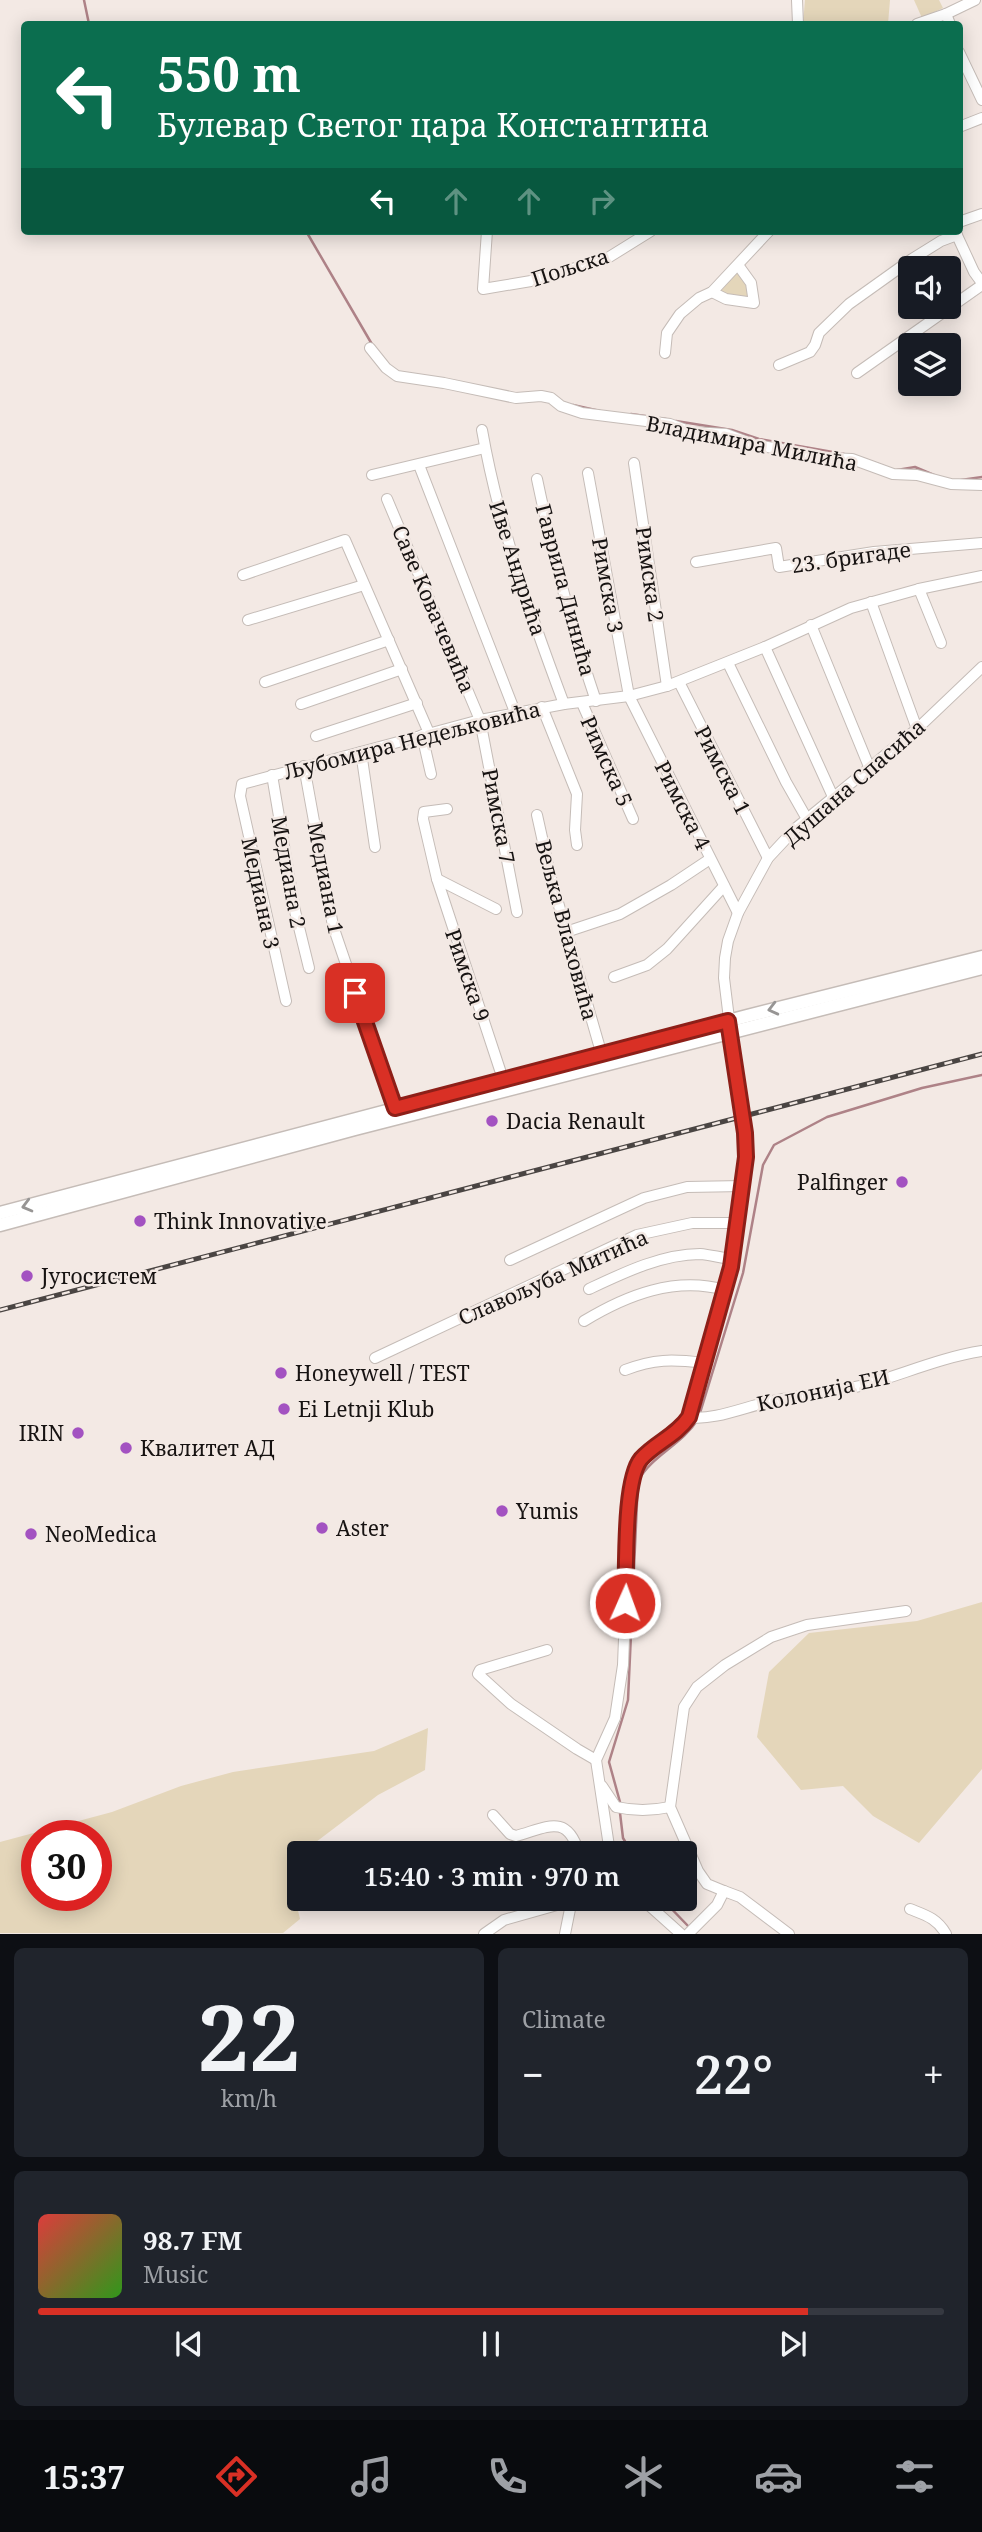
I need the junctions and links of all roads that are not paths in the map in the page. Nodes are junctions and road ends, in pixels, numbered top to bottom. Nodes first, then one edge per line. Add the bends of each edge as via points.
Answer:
1 (797, 0) edge
2 (972, 3) edge
3 (948, 19) edge
4 (798, 21) edge
5 (963, 59) edge
6 (980, 93) edge
7 (982, 118) edge
8 (963, 125) edge
9 (982, 214) edge
10 (963, 221) edge
11 (487, 235) edge
12 (645, 235) edge
13 (765, 235) edge
14 (953, 235) edge
15 (957, 235) edge
16 (738, 265) junction
17 (982, 284) edge
18 (712, 292) junction
19 (370, 348) dead end
20 (665, 353) dead end
21 (779, 365) dead end
22 (857, 373) dead end
23 (482, 430) dead end
24 (485, 448) junction
25 (634, 463) dead end
26 (419, 465) junction
27 (588, 473) dead end
28 (372, 475) dead end
29 (537, 479) dead end
30 (982, 485) edge
31 (387, 499) dead end
32 (982, 543) edge
33 (696, 562) dead end
34 (243, 575) dead end
35 (982, 576) edge
36 (364, 585) junction
37 (919, 589) junction
38 (871, 602) junction
39 (248, 620) dead end
40 (811, 625) junction
41 (389, 640) junction
42 (941, 643) dead end
43 (765, 647) junction
44 (728, 663) junction
45 (982, 667) edge
46 (402, 669) junction
47 (265, 682) dead end
48 (679, 682) junction
49 (667, 686) junction
50 (629, 696) junction
51 (596, 701) junction
52 (417, 703) junction
53 (582, 703) junction
54 (301, 704) dead end
55 (564, 704) junction
56 (542, 708) junction
57 (515, 712) junction
58 (480, 720) junction
59 (917, 729) junction
60 (426, 734) junction
61 (316, 736) dead end
62 (362, 752) junction
63 (304, 766) junction
64 (870, 769) junction
65 (431, 774) dead end
66 (272, 775) junction
67 (242, 784) joint
68 (834, 799) junction
69 (447, 809) dead end
70 (537, 815) dead end
71 (633, 819) dead end
72 (807, 819) junction
73 (577, 845) dead end
74 (375, 847) dead end
75 (768, 858) junction
76 (710, 859) junction
77 (437, 879) junction
78 (724, 886) junction
79 (496, 909) dead end
80 (517, 912) dead end
81 (738, 914) junction
82 (566, 932) junction
83 (982, 957) edge
84 (309, 968) dead end
85 (982, 968) edge
86 (614, 977) dead end
87 (286, 1002) dead end
88 (729, 1026) junction
89 (599, 1045) dead end
90 (500, 1070) dead end
91 (395, 1108) junction
92 (743, 1186) junction
93 (0, 1213) edge
94 (739, 1223) junction
95 (0, 1225) edge
96 (733, 1259) junction
97 (510, 1260) dead end
98 (589, 1289) dead end
99 (725, 1290) junction
100 (584, 1321) dead end
101 (982, 1351) edge
102 (375, 1358) dead end
103 (703, 1363) junction
104 (625, 1370) dead end
105 (696, 1418) junction
106 (906, 1611) dead end
107 (547, 1650) dead end
108 (596, 1760) junction
109 (597, 1776) junction
110 (670, 1807) junction
111 (493, 1815) dead end
112 (576, 1841) edge
113 (608, 1841) edge
114 (724, 1891) junction
115 (910, 1909) dead end
116 (536, 1911) edge
117 (570, 1911) edge
118 (655, 1911) edge
119 (484, 1934) edge
120 (565, 1934) edge
121 (681, 1934) edge
122 (688, 1934) edge
123 (789, 1934) edge
124 (946, 1934) edge

1 - 4 street
2 - 3 street
5 - 6 street
7 - 8 street
9 - 10 street
11 - 12 street, Пољска via 483,289 580,268 606,259
13 - 16 street
14 - 21 street via 849,304 819,333 810,352
15 - 17 street
16 - 18 street
16 - 18 street via 751,282 754,303
17 - 22 street
18 - 20 street via 691,303 675,320 665,338
19 - 30 street, Владимира Милића via 397,376 516,398 541,396 582,413 726,434 806,457 852,459 893,474
23 - 24 street, Иве Андрића
24 - 26 street
24 - 55 street, Иве Андрића via 492,489 525,599
25 - 49 street, Римска 2
26 - 28 street
26 - 57 street
27 - 50 street, Римска 3
29 - 51 street, Гаврила Динића via 577,647
31 - 58 street, Саве Ковачевића
32 - 33 street, 23. бригаде via 874,552 779,567 776,548
34 - 36 street via 345,540
35 - 37 street, Љубомира Недељковића
36 - 39 street
36 - 41 street
37 - 38 street, Љубомира Недељковића
37 - 42 street
38 - 40 street, Љубомира Недељковића
38 - 59 street
40 - 43 street, Љубомира Недељковића
40 - 64 street
41 - 46 street
41 - 47 street
43 - 44 street, Љубомира Недељковића
43 - 68 street
44 - 48 street, Љубомира Недељковића
44 - 72 street
45 - 59 street, Душана Спасића
46 - 52 street
46 - 54 street
48 - 49 street, Љубомира Недељковића
48 - 75 street, Римска 1
49 - 50 street, Љубомира Недељковића
50 - 51 street, Љубомира Недељковића
50 - 76 street, Римска 4
51 - 53 street, Љубомира Недељковића
52 - 60 street
52 - 61 street
53 - 55 street, Љубомира Недељковића
53 - 71 street, Римска 5
55 - 56 street, Љубомира Недељковића
56 - 57 street, Љубомира Недељковића
56 - 73 street via 578,794
57 - 58 street, Љубомира Недељковића
58 - 60 street, Љубомира Недељковића
58 - 80 street, Римска 7
59 - 64 street, Душана Спасића
60 - 62 street, Љубомира Недељковића
60 - 65 street
62 - 63 street, Љубомира Недељковића
62 - 74 street
63 - 66 street, Љубомира Недељковића
63 - 91 street, Медиана 1 via 333,926
64 - 68 street, Душана Спасића
66 - 67 street, Љубомира Недељковића
66 - 84 street, Медиана 2
67 - 87 street, Медиана 3 via 240,796
68 - 72 street, Душана Спасића
69 - 77 street, Римска 9 via 422,814
70 - 82 street, Вељка Влаховића
72 - 75 street, Душана Спасића
75 - 81 street, Душана Спасића
76 - 78 street, Римска 4
76 - 82 street via 620,914
77 - 79 street, Римска 9
77 - 90 street, Римска 9
78 - 81 street, Римска 4
78 - 86 street via 667,949 647,965
81 - 88 street, Душана Спасића via 725,958
82 - 89 street, Вељка Влаховића
83 -> 88 main road
85 - 88 main road
88 - 91 main road
88 - 92 street, Душана Спасића via 746,1146
88 - 95 main road
91 -> 93 main road
92 - 94 street, Душана Спасића
92 - 97 street via 687,1187 644,1198
94 - 96 street, Душана Спасића
94 - 102 street, Славољуба Митића via 692,1223 637,1235
96 - 98 street via 698,1254 658,1261
96 - 99 street, Душана Спасића
99 - 100 street via 705,1284 664,1288 632,1297
99 - 103 street, Душана Спасића
101 - 105 street, Колонија ЕИ via 866,1384
103 - 104 street via 648,1361
103 - 105 street, Душана Спасића
105 - 108 street via 644,1456 632,1475 623,1665 615,1717
106 - 110 street via 807,1625 771,1637 697,1687 684,1707
107 - 108 street via 480,1670 478,1675 511,1704
108 - 109 street
109 - 110 street via 616,1807
109 - 113 street
110 - 114 street via 698,1871 707,1884
111 - 112 street via 516,1836 547,1825 559,1826
114 - 122 street via 717,1905
114 - 123 street via 740,1897
115 - 124 street via 930,1917
116 - 119 street via 504,1920
117 - 120 street
118 - 121 street

